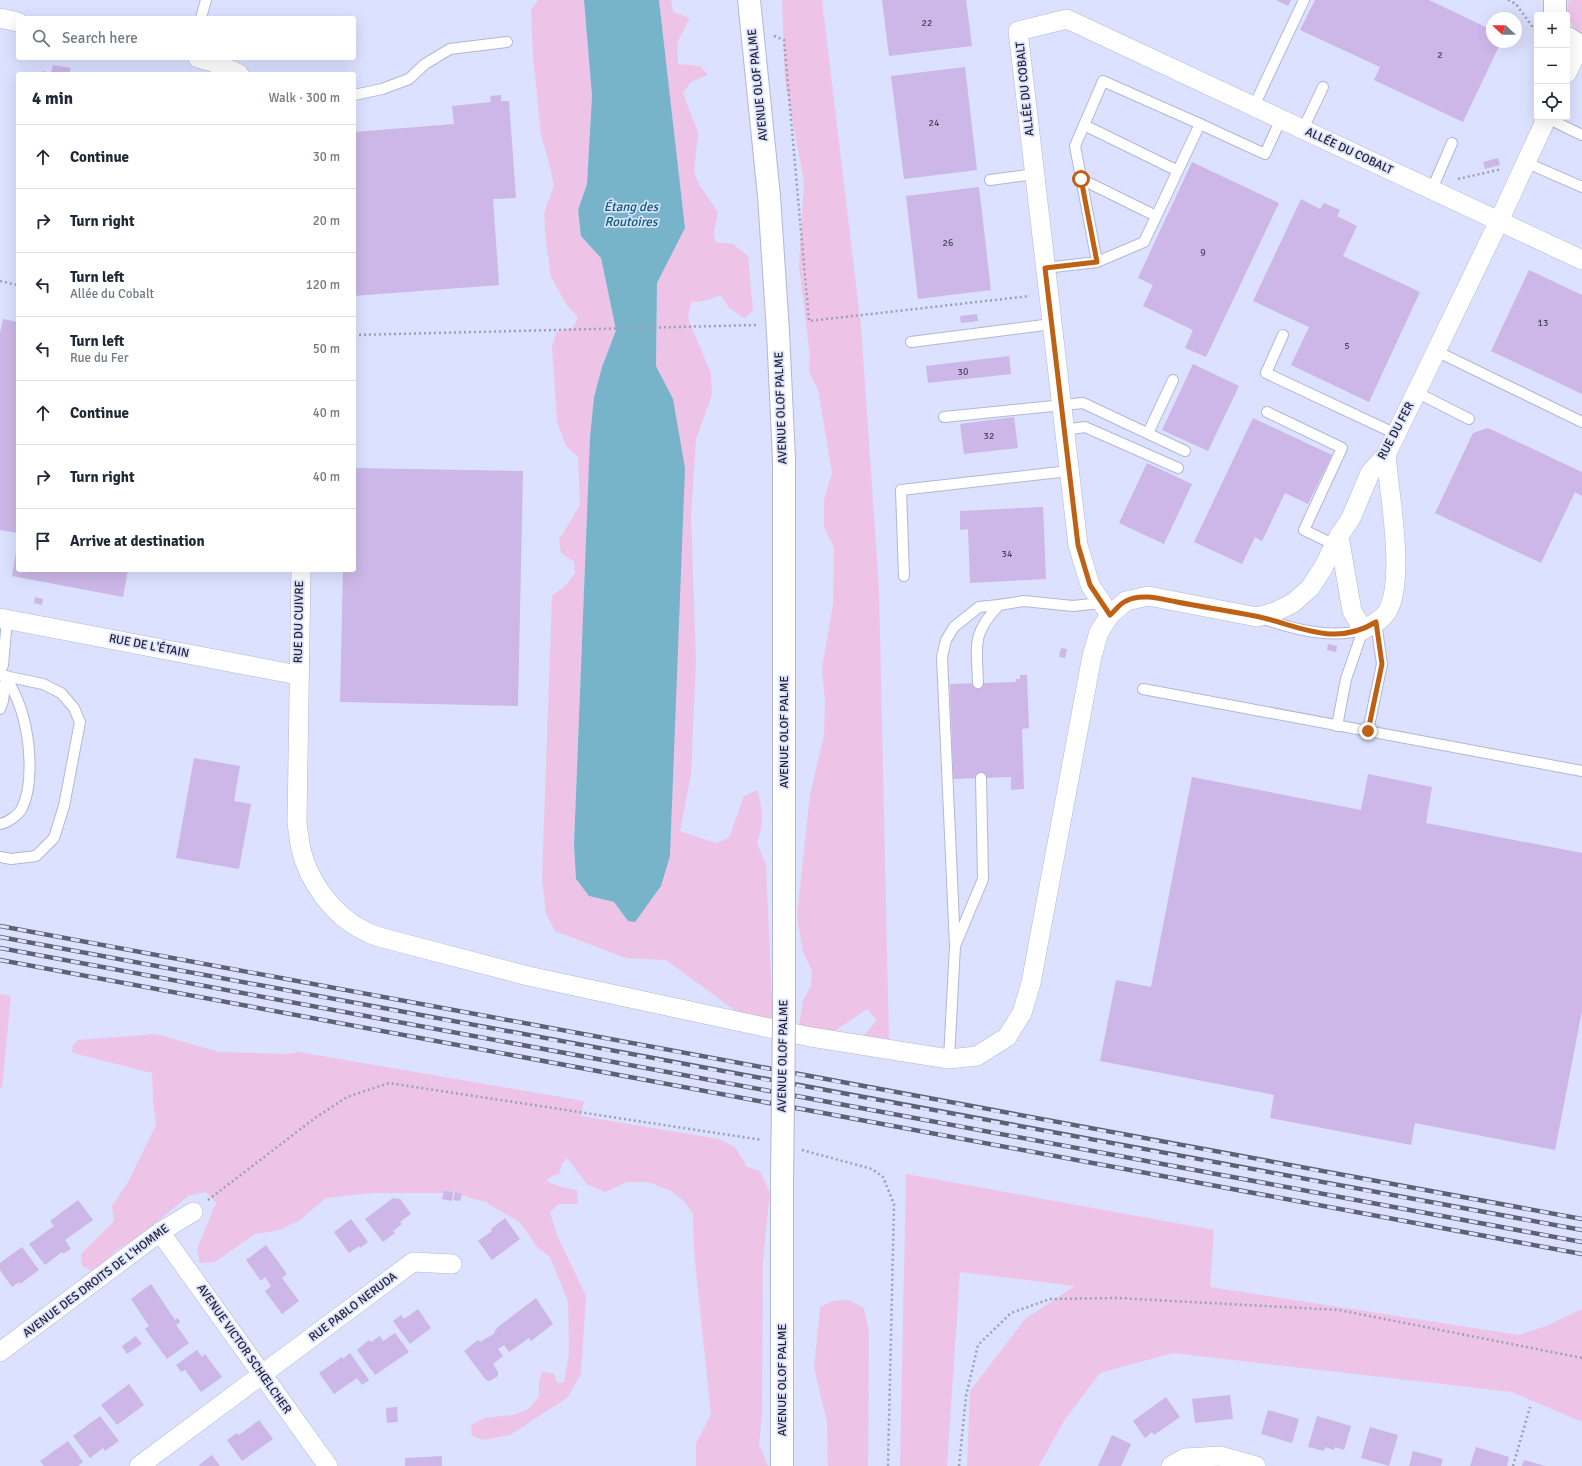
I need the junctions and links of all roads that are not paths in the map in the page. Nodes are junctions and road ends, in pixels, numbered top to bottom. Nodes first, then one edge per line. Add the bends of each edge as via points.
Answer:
1 (206, 0) edge
2 (749, 0) edge
3 (1304, 0) edge
4 (1555, 0) edge
5 (1555, 12) edge
6 (202, 16) edge
7 (0, 18) edge
8 (16, 22) edge
9 (507, 42) dead end
10 (1576, 44) edge
11 (204, 60) edge
12 (1570, 63) edge
13 (235, 72) edge
14 (1323, 88) dead end
15 (356, 95) edge
16 (1254, 106) junction
17 (1281, 118) junction
18 (1546, 120) edge
19 (1551, 120) edge
20 (1200, 124) junction
21 (1084, 126) junction
22 (1303, 129) junction
23 (1582, 135) edge
24 (1452, 143) dead end
25 (1522, 168) junction
26 (1178, 171) junction
27 (1035, 174) junction
28 (1081, 179) junction
29 (990, 180) dead end
30 (1582, 187) edge
31 (1432, 189) junction
32 (1156, 216) junction
33 (1499, 221) junction
34 (1582, 260) edge
35 (1097, 262) junction
36 (1045, 268) junction
37 (1052, 324) junction
38 (1283, 336) dead end
39 (910, 342) dead end
40 (1436, 351) junction
41 (1173, 380) dead end
42 (1416, 392) junction
43 (1061, 405) junction
44 (1267, 412) dead end
45 (944, 417) dead end
46 (1469, 418) dead end
47 (1582, 422) edge
48 (1064, 430) junction
49 (1148, 433) junction
50 (1396, 434) junction
51 (1185, 451) dead end
52 (1386, 455) junction
53 (1178, 468) dead end
54 (1069, 471) junction
55 (1337, 540) junction
56 (301, 572) edge
57 (904, 576) dead end
58 (999, 605) junction
59 (1106, 609) junction
60 (1257, 616) junction
61 (4, 619) edge
62 (1369, 626) junction
63 (2, 674) edge
64 (298, 675) junction
65 (978, 683) dead end
66 (1143, 690) dead end
67 (0, 709) edge
68 (1337, 726) junction
69 (1368, 731) junction
70 (1582, 771) edge
71 (981, 778) dead end
72 (0, 824) edge
73 (0, 857) edge
74 (955, 946) junction
75 (949, 1059) junction
76 (193, 1212) road end
77 (160, 1232) junction
78 (452, 1264) dead end
79 (0, 1352) edge
80 (262, 1376) junction
81 (140, 1466) edge
82 (328, 1466) edge
83 (782, 1466) edge
84 (1171, 1466) edge
85 (1256, 1466) edge

1 - 6 lane
2 - 83 main road, AVENUE OLOF PALME, bridge via 769,203 784,459
3 - 16 lane
4 - 5 main road
7 - 8 street
9 - 15 lane via 450,49 425,64 408,79 382,89
10 - 12 street
11 - 13 street
14 - 22 lane
16 - 17 street, ALLÉE DU COBALT
16 - 27 street, ALLÉE DU COBALT via 1067,19 1018,31
17 - 20 lane via 1265,154
17 - 22 street, ALLÉE DU COBALT
18 - 25 street, RUE DU FER
19 - 23 lane
20 - 21 lane via 1103,81
20 - 26 lane
21 - 26 lane
21 - 28 lane via 1074,146
22 - 31 street, ALLÉE DU COBALT
24 - 31 lane
25 - 30 lane
25 - 33 street, RUE DU FER
26 - 32 lane
27 - 29 lane
27 - 36 street, ALLÉE DU COBALT
28 - 32 lane
28 - 35 lane
31 - 33 street, ALLÉE DU COBALT
32 - 35 lane via 1144,242
33 - 34 street, ALLÉE DU COBALT
33 - 40 street, RUE DU FER
35 - 36 lane
36 - 37 street, ALLÉE DU COBALT
37 - 39 lane
37 - 43 street, ALLÉE DU COBALT
38 - 50 lane via 1266,373
40 - 42 street, RUE DU FER
40 - 47 lane
41 - 49 lane
42 - 46 lane
42 - 50 street, RUE DU FER
43 - 45 lane
43 - 48 street, ALLÉE DU COBALT
43 - 49 lane via 1083,403
44 - 55 lane via 1342,448 1304,530
48 - 53 lane via 1085,427
48 - 54 street, ALLÉE DU COBALT
49 - 51 lane
50 - 52 street, RUE DU FER
52 - 55 street, RUE DU FER via 1370,473 1351,518
52 - 62 street via 1397,561 1396,582 1387,613
54 - 57 lane via 901,490
54 - 59 street, ALLÉE DU COBALT via 1078,545 1090,585
55 - 60 street, RUE DU FER via 1310,588 1293,603 1275,612
55 - 62 street via 1352,611
56 - 64 street, RUE DU CUIVRE
58 - 59 lane via 1024,601
58 - 65 lane via 981,628 977,640
58 - 74 lane via 979,607 954,627 946,640 942,657
59 - 60 street, RUE DU FER via 1148,596
59 - 75 street, RUE DU FER via 1092,656 1031,983 1022,1013 1007,1038 977,1056
60 - 62 lane via 1283,625 1327,634 1347,634
61 - 63 lane
61 - 64 street, RUE DE L'ÉTAIN
62 - 68 lane via 1346,679
62 - 69 lane via 1382,664
63 - 67 lane via 3,701
63 - 72 lane via 22,713 29,753 27,790 22,810
63 - 73 lane via 43,684 61,693 74,708 80,722 64,806 54,838 36,856 11,859
64 - 75 street, RUE DU CUIVRE via 300,741 297,822 301,850 320,892 337,911 363,931 528,976 811,1037
66 - 68 lane
68 - 69 lane
69 - 70 lane
71 - 74 lane via 982,879
74 - 75 lane
76 - 77 street, AVENUE DES DROITS DE L'HOMME
77 - 79 street, AVENUE DES DROITS DE L'HOMME
77 - 80 street, AVENUE VICTOR SCHŒLCHER
78 - 80 street, RUE PABLO NERUDA via 413,1262
80 - 81 street, RUE PABLO NERUDA
80 - 82 street, AVENUE VICTOR SCHŒLCHER
84 - 85 street via 1185,1458 1220,1456

